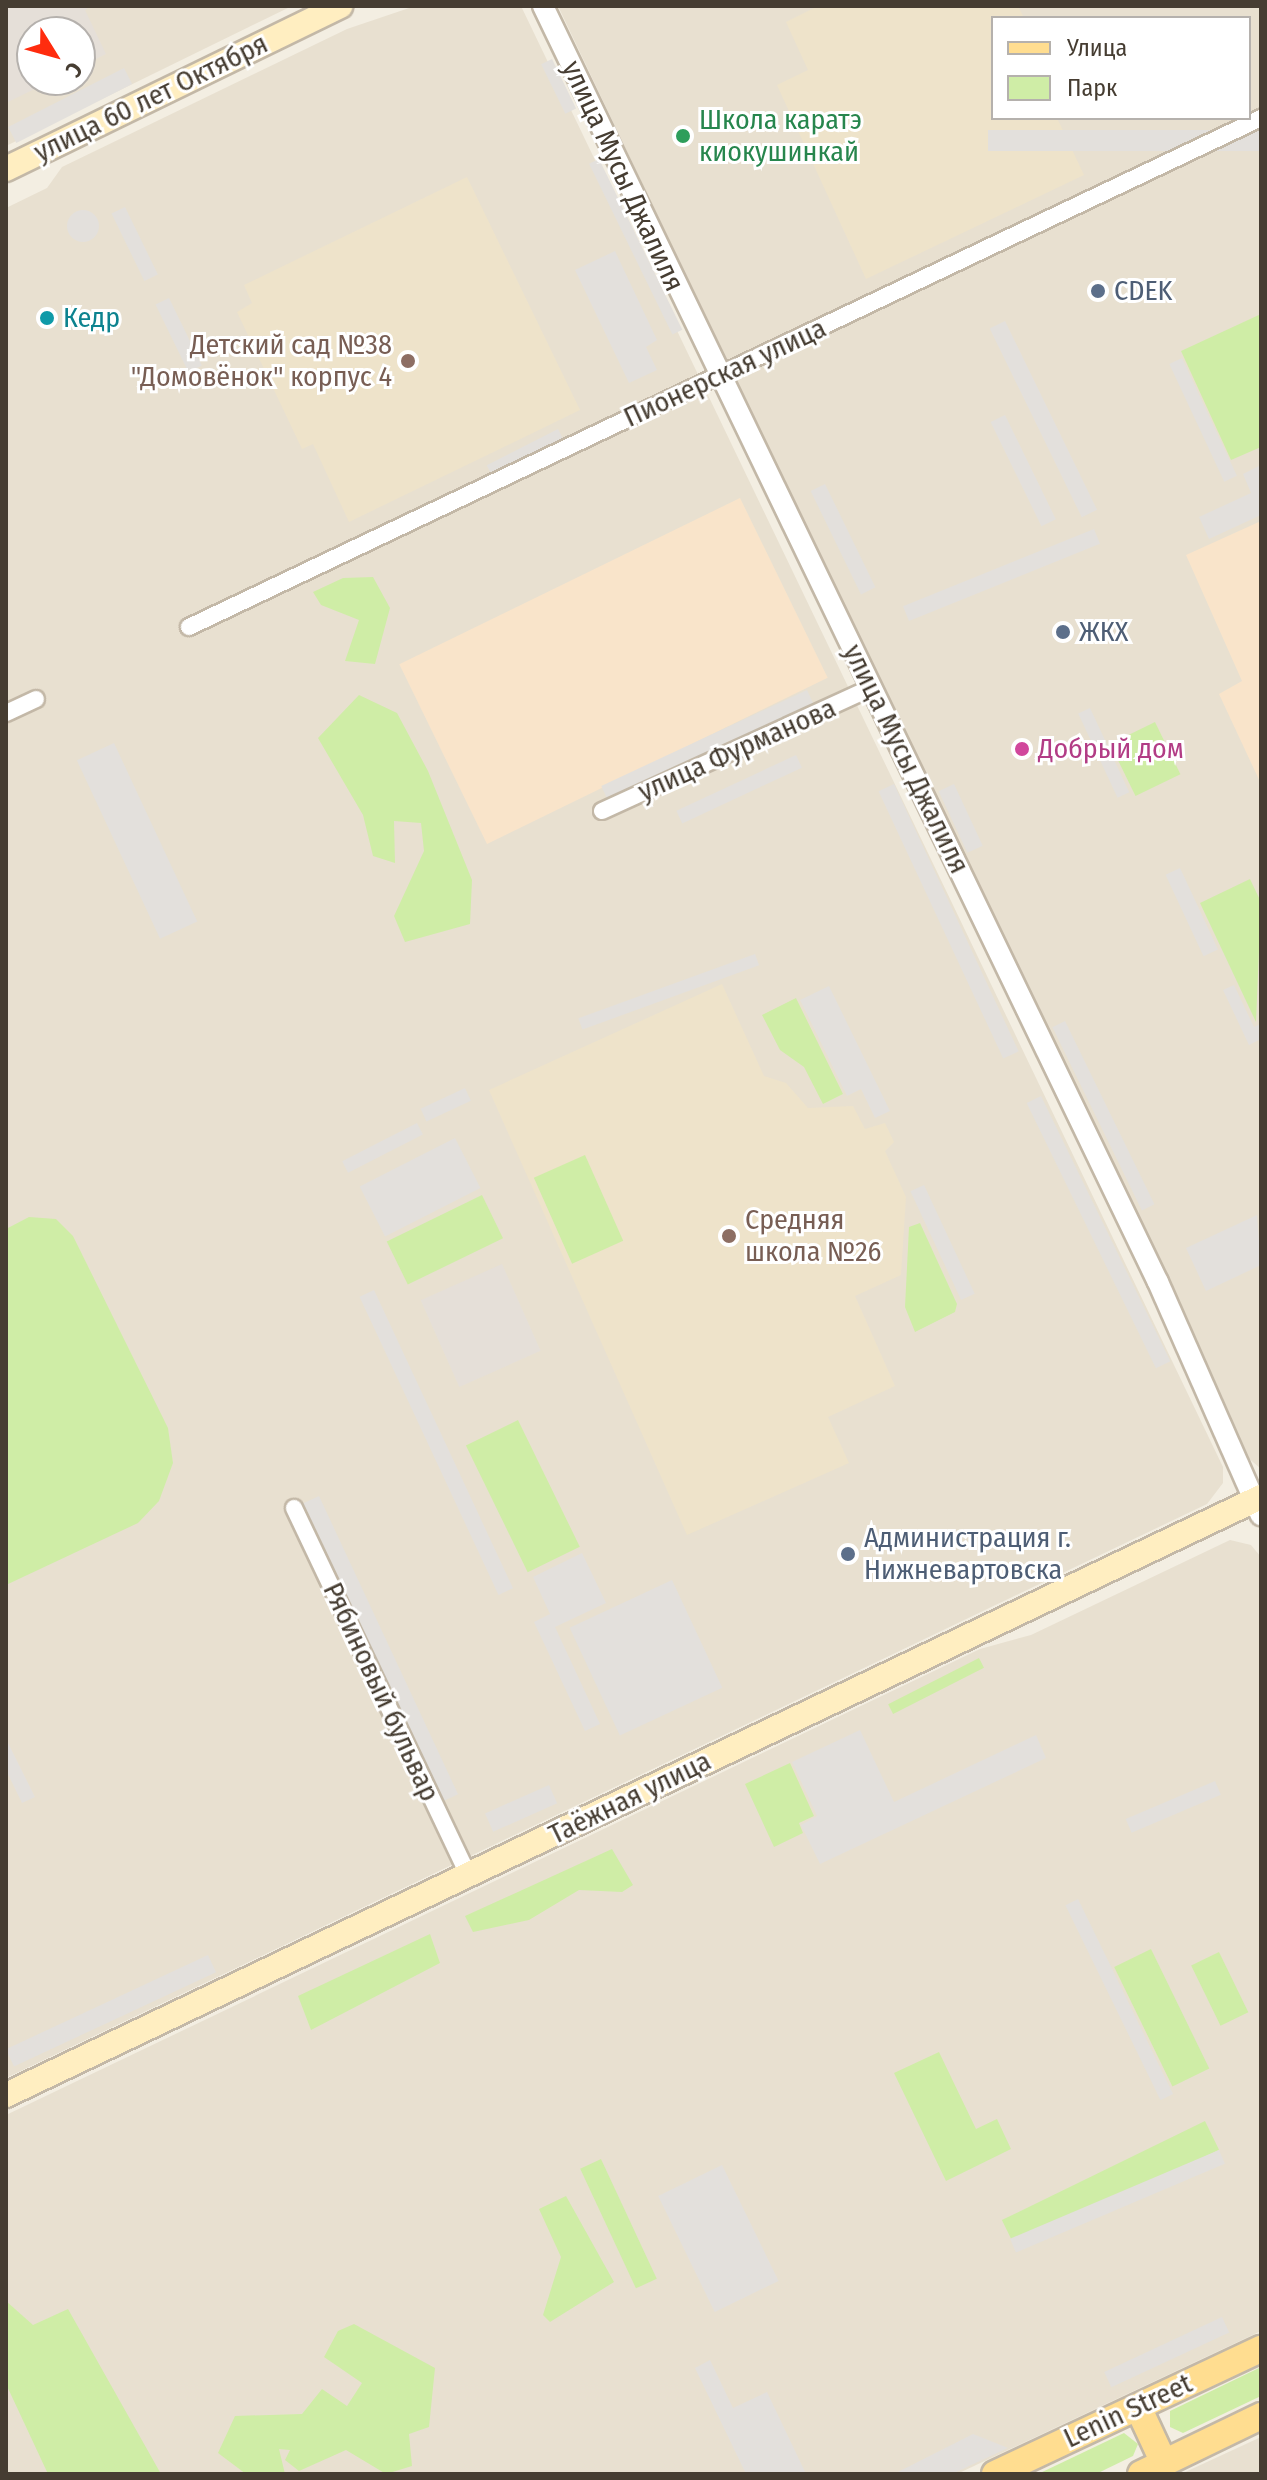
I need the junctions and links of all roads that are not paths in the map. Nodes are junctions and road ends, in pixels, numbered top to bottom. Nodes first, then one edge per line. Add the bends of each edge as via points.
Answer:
1 (340, 6) edge
2 (543, 6) edge
3 (1261, 118) edge
4 (6, 169) edge
5 (717, 378) junction
6 (189, 627) dead end
7 (871, 688) junction
8 (36, 699) dead end
9 (6, 713) edge
10 (602, 811) dead end
11 (1259, 1504) edge
12 (294, 1508) dead end
13 (468, 1875) junction
14 (6, 2095) edge
15 (1261, 2349) edge
16 (1138, 2407) junction
17 (1261, 2416) edge
18 (1152, 2468) edge
19 (995, 2474) edge

1 - 4 main road, улица 60 лет Октября
2 - 5 street, улица Мусы Джалиля
3 - 5 street, Пионерская улица
5 - 6 street, Пионерская улица
5 - 7 street, улица Мусы Джалиля
7 - 10 street, улица Фурманова
7 - 11 street, улица Мусы Джалиля via 1158,1282
8 - 9 street
11 - 13 main road, Таёжная улица
12 - 13 street, Рябиновый бульвар
13 - 14 main road, Таёжная улица
15 - 16 main road, Lenin Street
16 - 18 main road
16 - 19 main road, Lenin Street
17 - 18 main road

